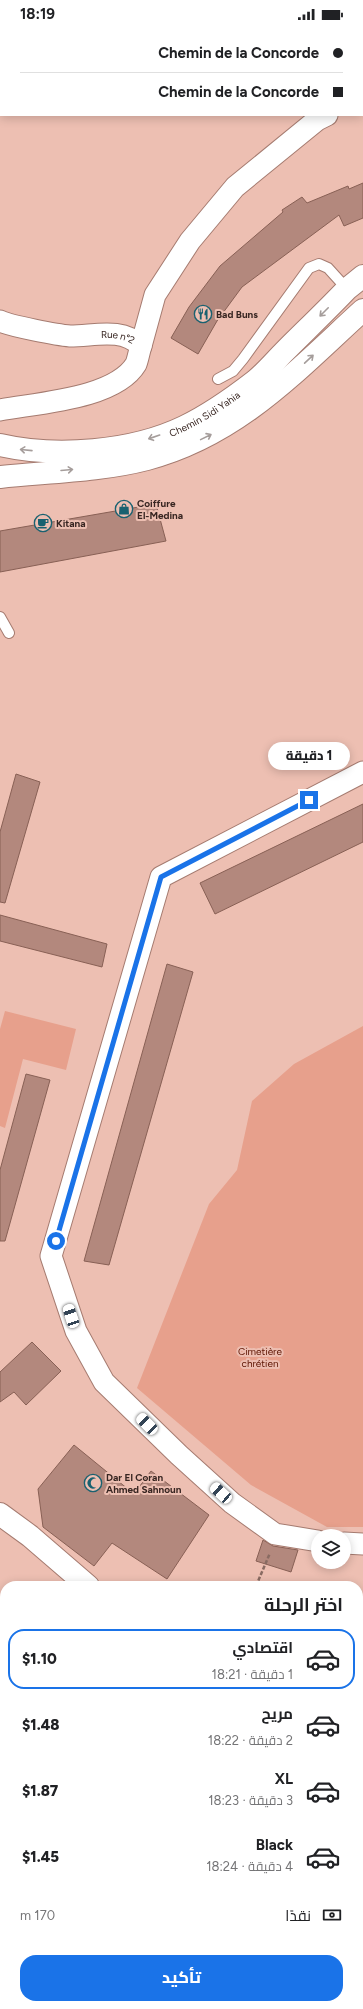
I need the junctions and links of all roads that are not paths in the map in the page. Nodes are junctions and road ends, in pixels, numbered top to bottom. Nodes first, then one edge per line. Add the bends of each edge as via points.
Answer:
1 (325, 116) edge
2 (355, 283) edge
3 (363, 310) edge
4 (0, 321) edge
5 (141, 346) junction
6 (218, 379) dead end
7 (0, 410) edge
8 (0, 445) edge
9 (0, 477) edge
10 (0, 617) edge
11 (9, 633) dead end
12 (363, 772) edge
13 (0, 1514) edge
14 (311, 1540) edge
15 (351, 1543) edge
16 (363, 1544) edge
17 (82, 1581) edge

1 - 5 street via 235,187 190,241 155,295
2 - 6 lane via 319,264 309,268 233,371
2 -> 8 main road, Chemin Sidi Yahia via 256,380 217,408 183,427 142,441 100,449 63,452
9 -> 3 main road, Chemin Sidi Yahia via 134,462 178,449 208,436 237,420 272,393
4 - 5 street, Rue n°2 via 69,336 116,333 134,340
5 - 7 street, Rue n°2 via 136,364 117,383 88,394
10 - 11 lane
12 - 14 street via 161,877 51,1256 76,1331 104,1382 232,1503 276,1534
13 - 17 main road
15 - 16 street

